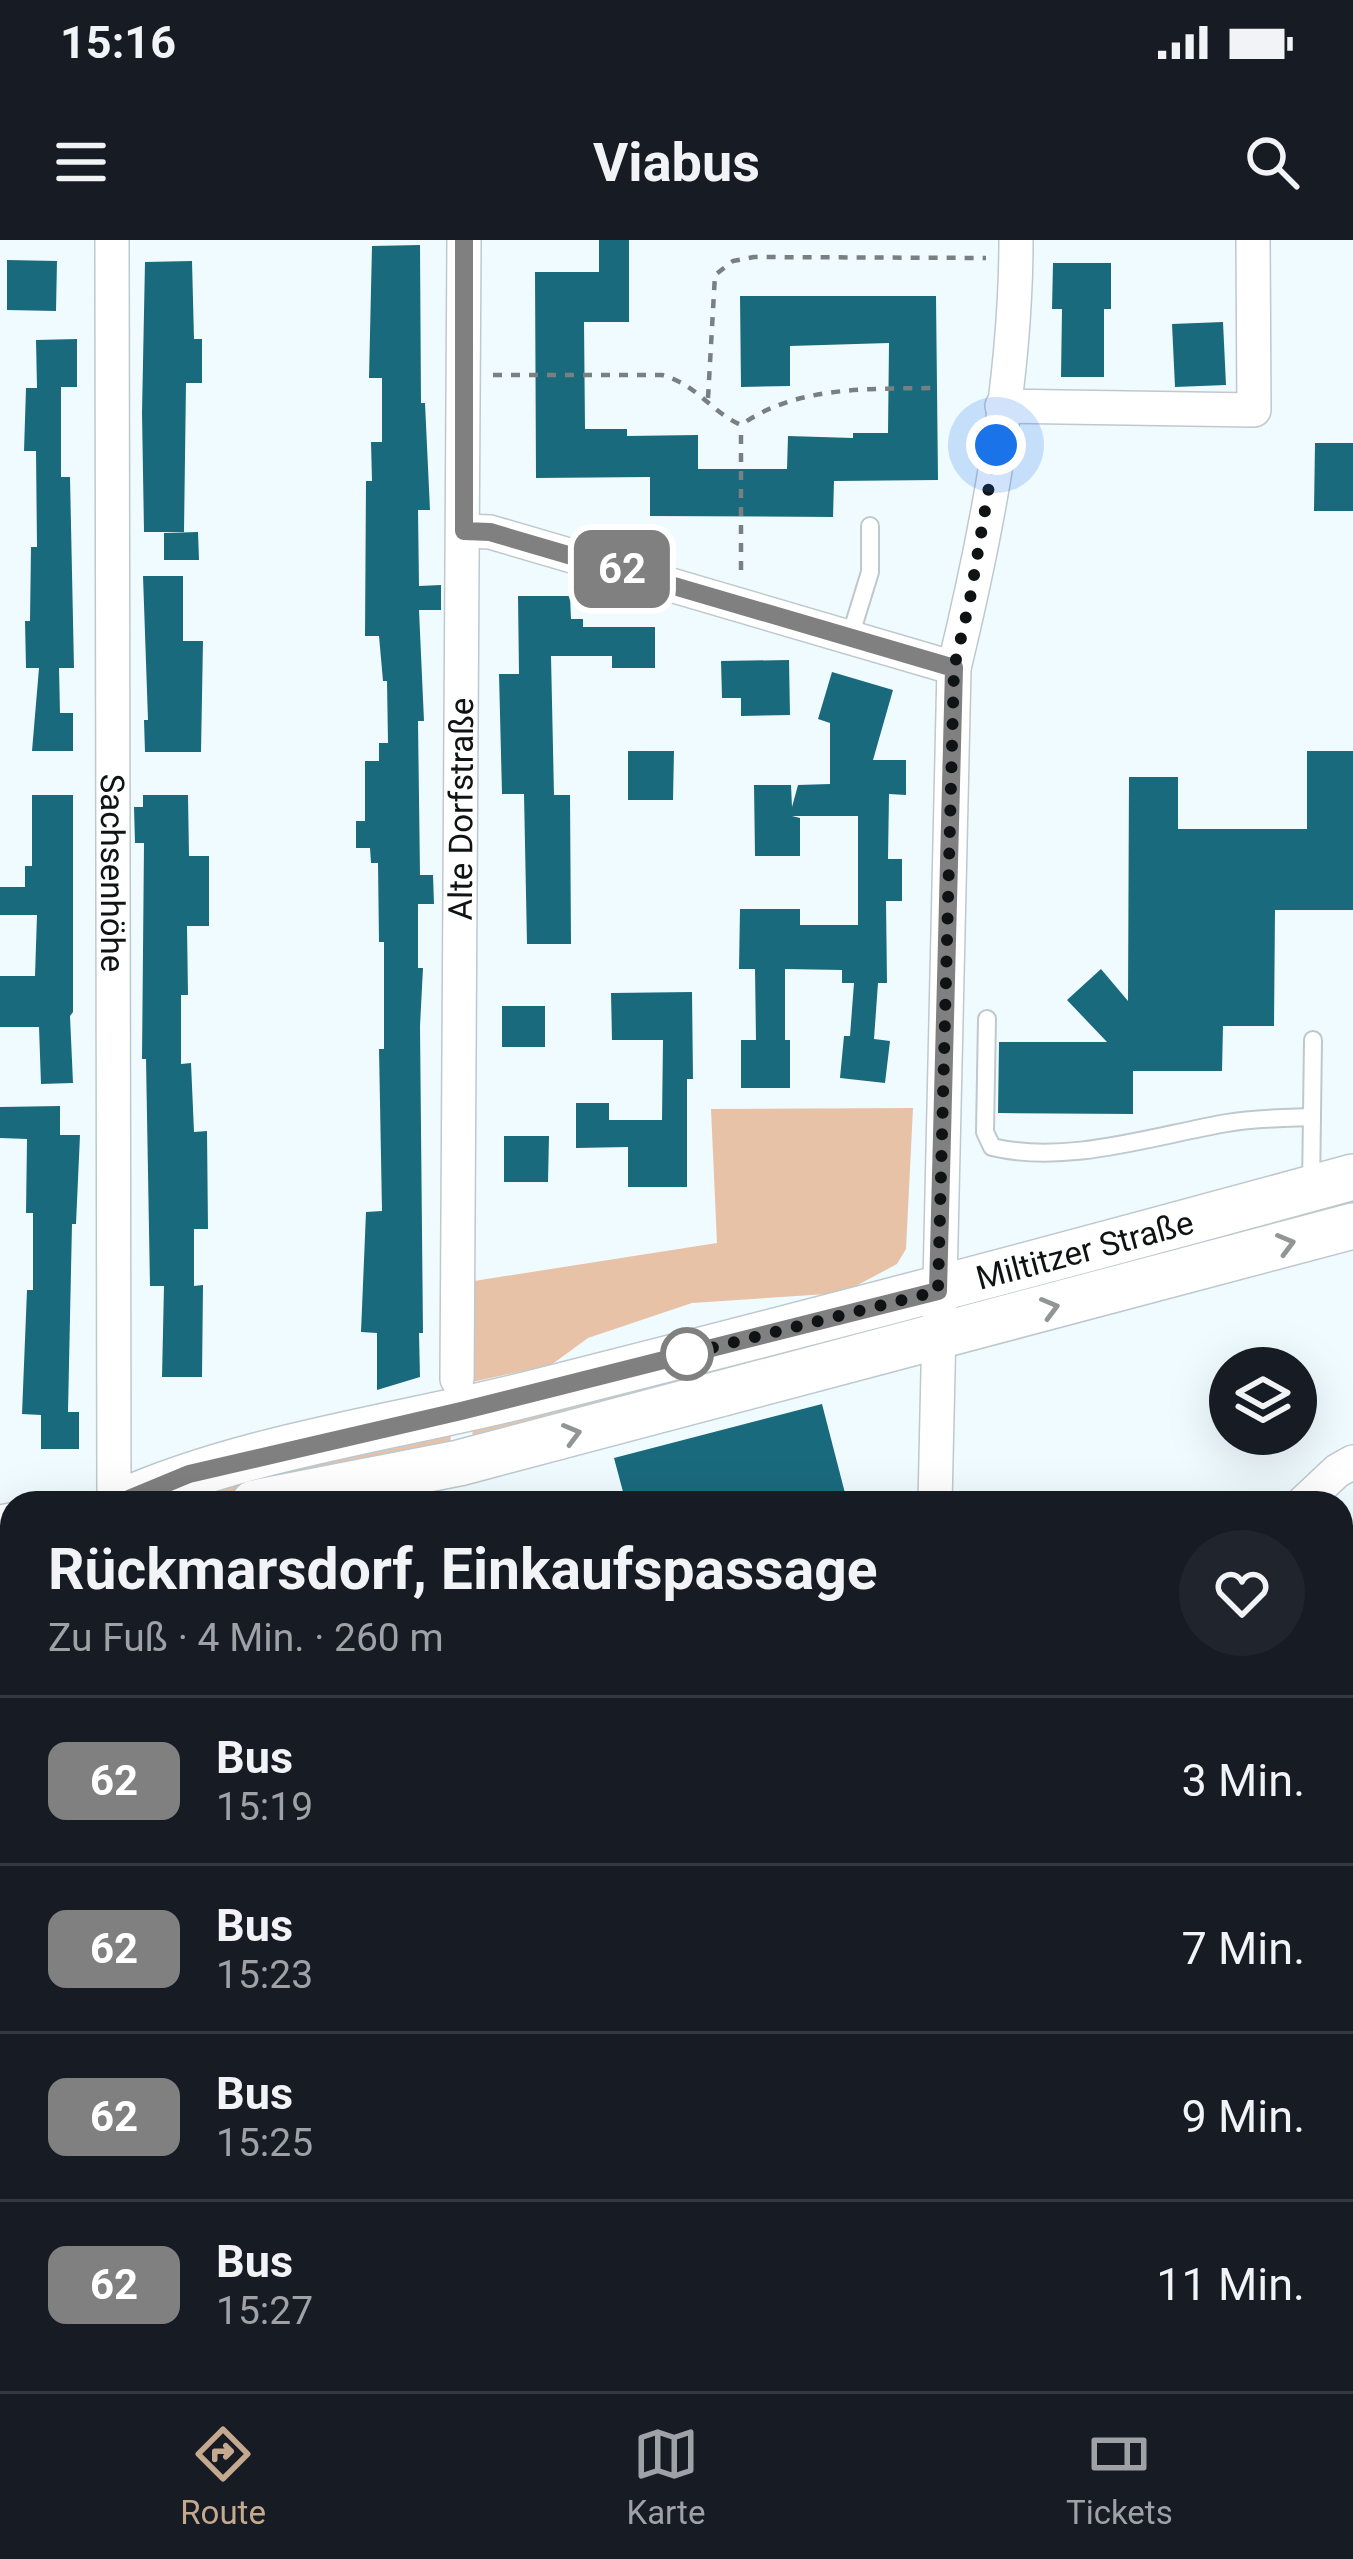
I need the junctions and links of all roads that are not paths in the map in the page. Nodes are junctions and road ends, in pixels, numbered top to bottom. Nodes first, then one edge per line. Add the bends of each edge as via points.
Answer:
1 (112, 240) edge
2 (464, 240) edge
3 (1252, 240) edge
4 (1016, 249) edge
5 (1002, 406) junction
6 (870, 526) dead end
7 (464, 531) junction
8 (850, 637) junction
9 (954, 668) junction
10 (987, 1019) dead end
11 (1312, 1040) dead end
12 (1312, 1117) junction
13 (1332, 1183) edge
14 (1353, 1226) edge
15 (938, 1291) junction
16 (937, 1338) junction
17 (457, 1378) dead end
18 (1353, 1462) edge
19 (117, 1491) edge
20 (147, 1491) edge
21 (316, 1491) edge
22 (935, 1491) edge
23 (1316, 1491) edge

1 - 19 street, Sachsenhöhe
2 - 7 street, Alte Dorfstraße
3 - 5 street via 1253,410
4 - 5 street
5 - 9 street
6 - 8 lane via 869,572
7 - 8 street
7 - 17 street, Alte Dorfstraße
8 - 9 street
9 - 15 street
10 - 12 lane via 985,1132 992,1147 1016,1153 1118,1146 1229,1123
11 - 12 lane
12 - 13 lane
13 - 15 street, Miltitzer Straße
16 -> 14 street, Miltitzer Straße
15 - 16 street
15 - 20 street, Miltitzer Straße via 189,1474
21 -> 16 street, Miltitzer Straße via 459,1463
16 - 22 street
18 - 23 street

